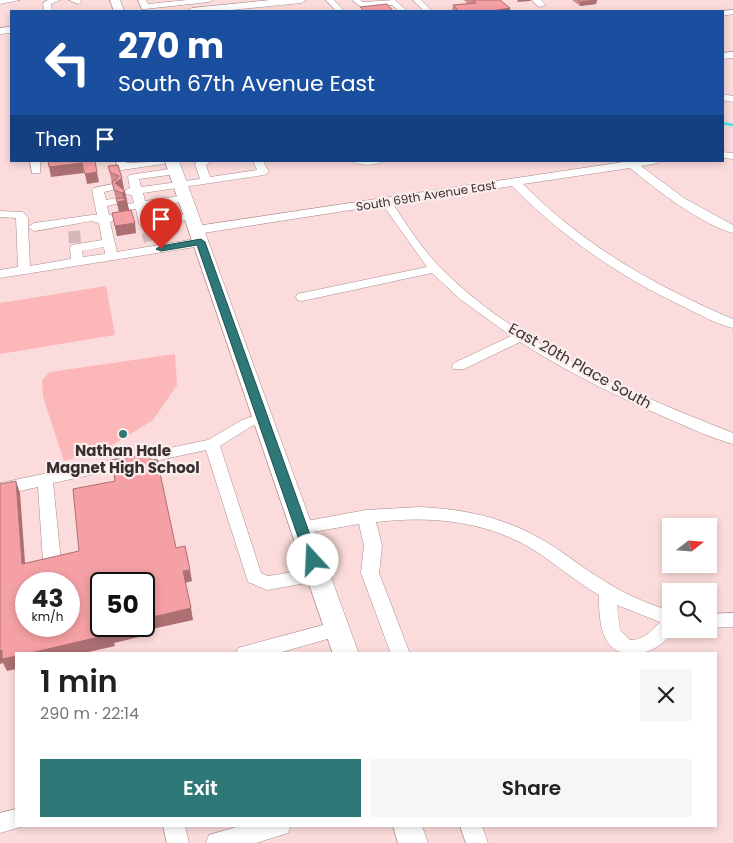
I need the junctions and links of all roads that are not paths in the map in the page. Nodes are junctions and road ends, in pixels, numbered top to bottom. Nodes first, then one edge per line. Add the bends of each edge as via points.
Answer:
1 (16, 0) edge
2 (56, 0) edge
3 (142, 0) edge
4 (207, 0) edge
5 (300, 0) edge
6 (330, 0) edge
7 (356, 0) edge
8 (417, 0) edge
9 (0, 2) edge
10 (160, 3) edge
11 (190, 6) edge
12 (245, 9) edge
13 (48, 10) edge
14 (339, 10) edge
15 (402, 10) edge
16 (427, 10) edge
17 (121, 162) edge
18 (259, 162) edge
19 (647, 162) edge
20 (204, 163) edge
21 (632, 164) junction
22 (175, 174) edge
23 (206, 181) junction
24 (515, 182) junction
25 (386, 202) junction
26 (101, 206) junction
27 (137, 210) junction
28 (0, 214) edge
29 (34, 227) dead end
30 (197, 229) junction
31 (733, 229) edge
32 (74, 236) junction
33 (111, 250) junction
34 (78, 262) junction
35 (435, 269) junction
36 (24, 271) junction
37 (0, 274) edge
38 (302, 297) dead end
39 (733, 324) edge
40 (520, 337) junction
41 (459, 366) dead end
42 (263, 418) junction
43 (733, 439) edge
44 (212, 444) junction
45 (45, 480) junction
46 (0, 489) edge
47 (366, 516) junction
48 (301, 528) junction
49 (52, 561) edge
50 (318, 575) junction
51 (608, 592) junction
52 (662, 615) edge
53 (733, 620) edge
54 (717, 621) edge
55 (338, 629) junction
56 (662, 635) edge
57 (252, 652) edge
58 (345, 652) edge
59 (400, 652) edge
60 (15, 819) edge
61 (0, 823) edge
62 (174, 827) edge
63 (276, 827) edge
64 (471, 827) edge
65 (178, 843) edge
66 (216, 843) edge
67 (477, 843) edge

1 - 9 street
2 - 13 street via 47,3
3 - 10 street via 145,7
4 - 11 street
5 - 12 main road
6 - 14 street
7 - 15 street via 361,5 394,2
8 - 16 street
10 - 11 street
11 - 12 main road
17 - 22 street via 122,167
18 - 23 street via 264,172
19 - 21 street, South 69th Avenue East
20 - 22 street
20 - 23 street
21 - 24 street, South 69th Avenue East
21 - 31 street via 677,200
22 - 23 street
22 - 27 street
22 - 27 street via 132,177
22 - 30 main road
24 - 25 street, South 69th Avenue East
24 - 39 street via 550,218 601,255 652,286
25 - 30 street, South 69th Avenue East
25 - 35 street, East 20th Place South
26 - 27 street
26 - 27 street
26 - 27 street via 98,190
26 - 32 street
26 - 33 street
27 - 30 street
27 - 30 street
27 - 33 street
28 - 36 street via 19,214 22,218
29 - 32 street
30 - 42 main road
32 - 33 street
32 - 34 street
33 - 34 street
34 - 36 street
35 - 38 street
35 - 40 street, East 20th Place South
36 - 37 street
40 - 41 street
40 - 43 street, East 20th Place South via 649,405
42 - 44 street via 246,423
42 - 48 main road
44 - 45 street
44 - 50 street via 254,577 267,583
45 - 46 street
45 - 49 street
47 - 48 street
47 - 51 street via 435,513 470,517 510,530 534,543
47 - 59 street via 373,546 370,573
48 - 50 main road
50 - 55 main road
51 - 52 street
51 - 56 street via 612,633 622,645 629,649 643,648
53 - 54 street
55 - 57 street
55 - 58 main road
60 - 61 street
62 - 65 street
63 - 66 street
64 - 67 street

